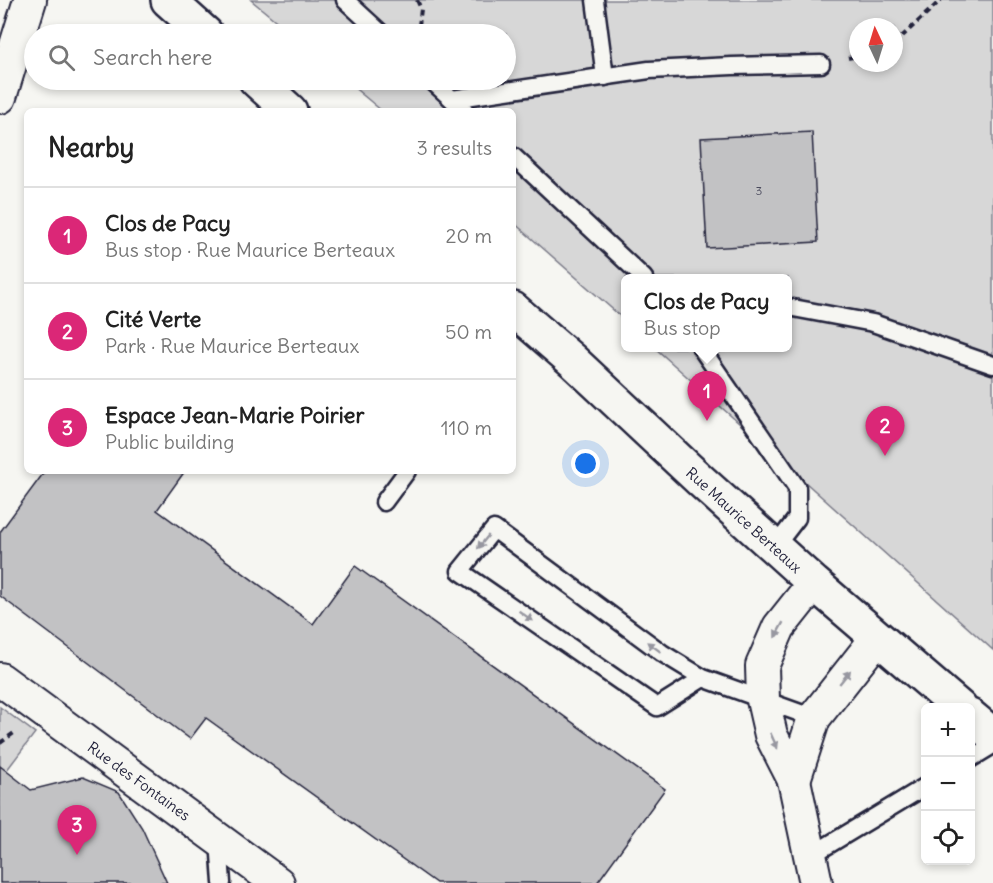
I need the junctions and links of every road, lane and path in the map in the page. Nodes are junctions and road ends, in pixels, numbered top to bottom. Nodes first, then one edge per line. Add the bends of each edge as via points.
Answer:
1 (30, 0) edge
2 (168, 0) edge
3 (345, 0) edge
4 (417, 0) edge
5 (595, 0) edge
6 (941, 0) edge
7 (195, 24) edge
8 (371, 24) edge
9 (419, 24) edge
10 (903, 36) edge
11 (820, 64) dead end
12 (605, 77) junction
13 (267, 90) edge
14 (442, 90) edge
15 (515, 90) edge
16 (516, 90) edge
17 (0, 97) edge
18 (452, 99) junction
19 (288, 108) edge
20 (462, 108) edge
21 (516, 159) edge
22 (639, 274) edge
23 (792, 307) edge
24 (516, 316) edge
25 (704, 352) edge
26 (993, 365) edge
27 (405, 474) edge
28 (384, 502) dead end
29 (774, 548) junction
30 (814, 583) junction
31 (877, 638) junction
32 (703, 678) junction
33 (0, 679) edge
34 (763, 700) junction
35 (954, 703) edge
36 (814, 718) junction
37 (975, 720) edge
38 (993, 735) edge
39 (993, 745) edge
40 (973, 757) edge
41 (794, 780) junction
42 (921, 790) edge
43 (219, 839) junction
44 (813, 870) edge
45 (222, 883) edge
46 (278, 883) edge

1 - 17 street
2 - 7 street
3 - 8 lane
4 - 9 path via 421,9
5 - 12 lane
6 - 10 path
11 - 12 lane via 661,70
12 - 16 lane
13 - 19 street
14 - 18 lane
15 - 18 lane
18 - 20 lane
21 - 22 lane
23 - 26 lane via 873,323
24 - 29 street, Rue Maurice Berteaux via 573,361
25 - 29 lane via 797,488 797,518
27 - 28 lane
29 - 30 street, Rue Maurice Berteaux
30 - 31 street
30 -> 34 street, Rue Maurice Berteaux via 779,627 762,666
31 - 35 street
36 -> 31 street, Rue Maurice Berteaux
32 -> 32 lane via 662,653 494,529 460,571 657,707
32 - 34 lane
33 - 43 street, Rue des Fontaines
34 - 36 lane
34 -> 41 street, Rue Maurice Berteaux via 771,735
36 - 41 street, Rue Maurice Berteaux
37 - 38 street
39 - 40 lane
41 - 44 street, Rue Maurice Berteaux
42 - 44 lane
43 - 45 lane
43 - 46 street, Rue des Fontaines

